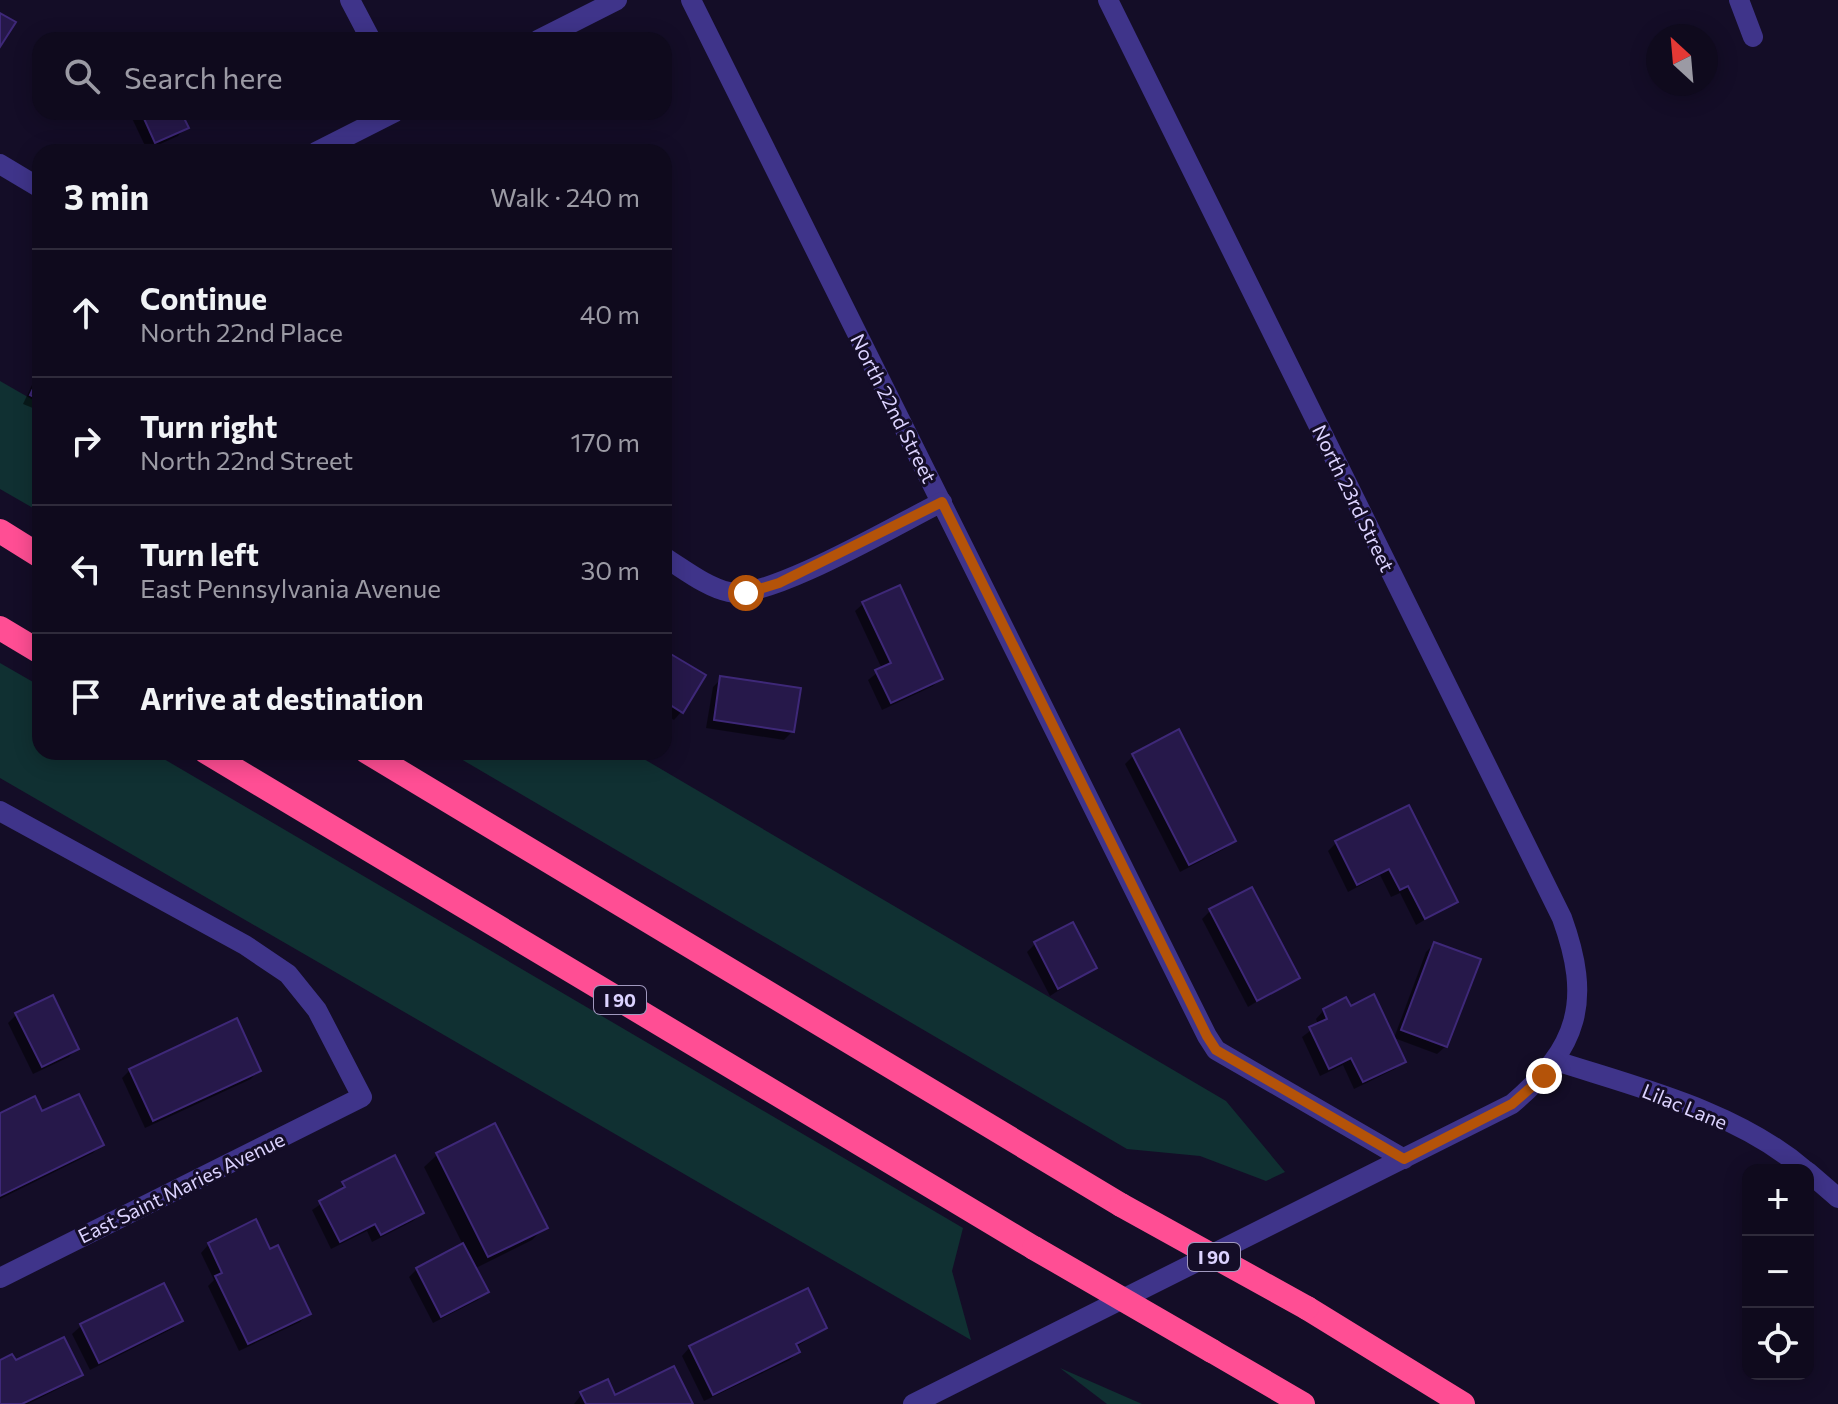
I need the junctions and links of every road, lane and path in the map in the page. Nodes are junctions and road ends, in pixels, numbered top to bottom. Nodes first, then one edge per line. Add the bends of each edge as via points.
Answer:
1 (350, 0) edge
2 (617, 0) edge
3 (691, 0) edge
4 (1108, 0) edge
5 (1739, 0) edge
6 (367, 32) edge
7 (554, 32) edge
8 (1753, 37) dead end
9 (379, 120) edge
10 (332, 144) edge
11 (0, 164) edge
12 (32, 183) edge
13 (942, 502) junction
14 (0, 531) edge
15 (32, 551) edge
16 (672, 562) edge
17 (0, 628) edge
18 (32, 647) edge
19 (219, 760) edge
20 (380, 760) edge
21 (0, 811) edge
22 (1556, 1061) junction
23 (1404, 1159) junction
24 (1796, 1164) edge
25 (1814, 1177) edge
26 (1838, 1198) edge
27 (0, 1278) edge
28 (913, 1404) edge
29 (1303, 1404) edge
30 (1463, 1404) edge

1 - 6 street
2 - 7 street
3 - 13 street, North 22nd Street
4 - 22 street, North 23rd Street via 1562,918 1575,955 1577,1002
5 - 8 street
9 - 10 street
11 - 12 street
13 - 16 street via 779,583 746,593 718,588
13 - 23 street, North 22nd Street via 1216,1050
14 - 15 highway
17 - 18 highway
19 - 29 highway, I 90, bridge
20 - 30 highway, I 90, bridge
21 - 27 street, East Saint Maries Avenue via 245,945 288,974 317,1010 362,1097
22 - 23 street via 1512,1104
22 - 24 street, Lilac Lane via 1679,1101 1742,1130
23 - 28 street
25 - 26 street, Lilac Lane

